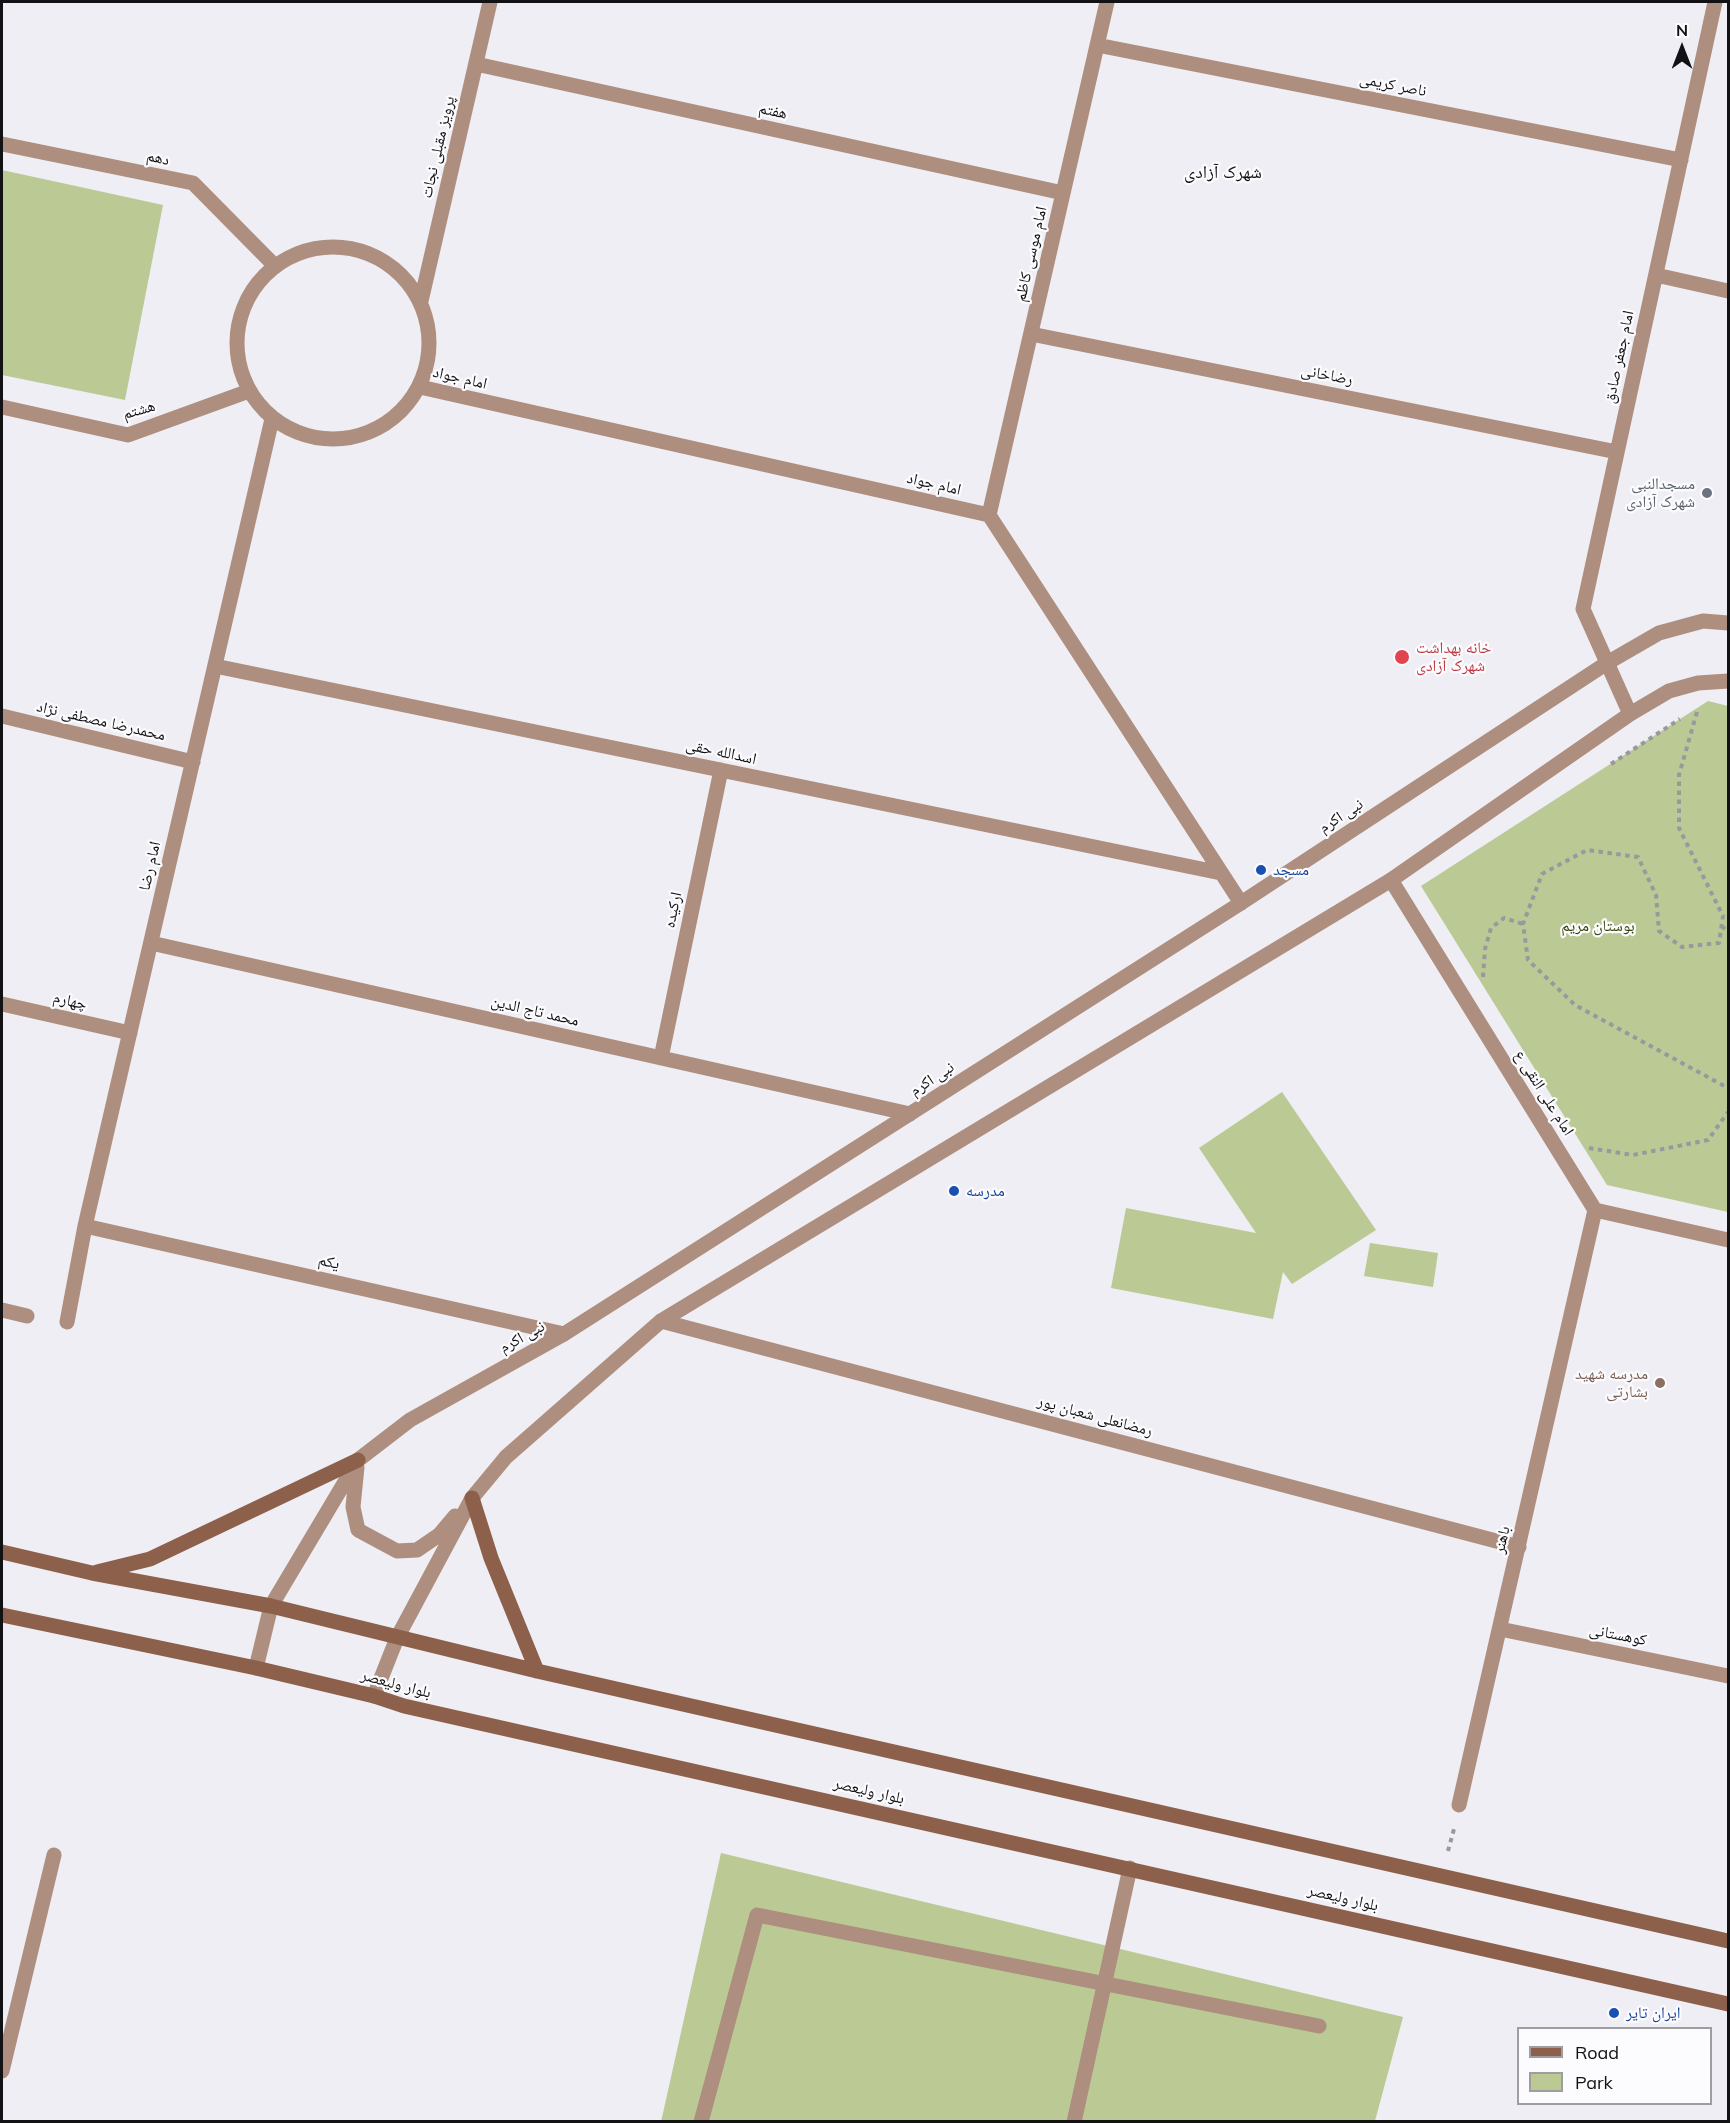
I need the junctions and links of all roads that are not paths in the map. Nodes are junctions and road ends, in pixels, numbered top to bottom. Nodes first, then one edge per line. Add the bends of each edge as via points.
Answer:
1 (490, 2) edge
2 (1107, 2) edge
3 (1715, 2) edge
4 (1097, 45) junction
5 (476, 64) junction
6 (2, 144) edge
7 (1681, 160) junction
8 (1063, 193) junction
9 (275, 266) junction
10 (1656, 275) junction
11 (1728, 291) edge
12 (421, 301) junction
13 (1031, 334) junction
14 (420, 387) junction
15 (249, 391) junction
16 (2, 407) edge
17 (272, 419) junction
18 (1617, 452) junction
19 (990, 515) junction
20 (1728, 623) edge
21 (1607, 663) junction
22 (215, 666) junction
23 (1728, 681) edge
24 (1630, 714) junction
25 (2, 716) edge
26 (193, 762) junction
27 (721, 770) junction
28 (1221, 873) junction
29 (1391, 880) junction
30 (1241, 903) junction
31 (151, 943) junction
32 (2, 1004) edge
33 (130, 1033) junction
34 (661, 1058) junction
35 (910, 1114) junction
36 (1596, 1210) junction
37 (85, 1226) junction
38 (1728, 1240) edge
39 (2, 1310) edge
40 (27, 1316) dead end
41 (661, 1321) junction
42 (66, 1322) dead end
43 (564, 1334) junction
44 (358, 1460) junction
45 (472, 1498) junction
46 (1519, 1546) junction
47 (2, 1552) edge
48 (92, 1573) junction
49 (271, 1606) junction
50 (2, 1615) edge
51 (1500, 1629) junction
52 (397, 1638) junction
53 (256, 1668) junction
54 (537, 1671) junction
55 (1728, 1676) edge
56 (374, 1696) junction
57 (1459, 1805) road end
58 (54, 1855) dead end
59 (1130, 1868) junction
60 (1728, 1941) edge
61 (1105, 1984) junction
62 (1728, 2004) edge
63 (1319, 2026) dead end
64 (2, 2071) edge
65 (701, 2121) edge
66 (1074, 2121) edge

1 - 5 street, پرویز مقبلی نجات
2 - 4 street, امام موسی کاظم
3 - 7 street, امام جعفر صادق
4 - 7 street, ناصر کریمی
4 - 8 street, امام موسی کاظم
5 - 8 street, هفتم
5 - 12 street, پرویز مقبلی نجات
6 - 9 street, دهم via 193,183
7 - 10 street, امام جعفر صادق
8 - 13 street, امام موسی کاظم
9 - 12 street via 318,248 355,249 381,260 404,277
9 - 15 street via 255,286 242,310 236,338 238,365
10 - 11 street
10 - 18 street, امام جعفر صادق
12 - 14 street via 429,330 429,359
13 - 18 street, رضاخانی
13 - 19 street, امام موسی کاظم
14 - 17 street via 403,411 380,428 353,438 324,440 297,433
14 - 19 street, امام جواد
15 - 16 street, هشتم via 128,435
15 - 17 street
17 - 22 street, امام رضا
18 - 21 street, امام جعفر صادق via 1583,609
19 - 28 street
20 - 21 street, نبی اکرم via 1703,621 1659,633
21 - 24 street, امام جعفر صادق
21 - 30 street, نبی اکرم
22 - 26 street, امام رضا
22 - 27 street, اسدالله حقی
23 - 24 street via 1698,683 1669,691
24 - 29 street
25 - 26 street, محمدرضا مصطفی نژاد
26 - 31 street, امام رضا
27 - 28 street, اسدالله حقی
27 - 34 street, ارکیده
28 - 30 street
29 - 36 street, امام علی النقی ع
29 - 41 street
30 - 35 street, نبی اکرم
31 - 33 street, امام رضا
31 - 34 street, محمد تاج الدین
32 - 33 street, چهارم
33 - 37 street, امام رضا
34 - 35 street, محمد تاج الدین
35 - 43 street, نبی اکرم
36 - 38 street
36 - 46 street, باهنر
37 - 42 street, امام رضا
37 - 43 street, یکم
39 - 40 street
41 - 45 street via 506,1457
41 - 46 street, رمضانعلی شعبان پور
43 - 44 street, نبی اکرم via 410,1420
44 - 45 street via 353,1507 358,1530 397,1551 417,1550 432,1540
44 - 48 main road via 150,1559
44 - 49 street, نبی اکرم
45 - 52 street
45 - 54 main road via 491,1558
46 - 51 street, باهنر
47 - 48 main road
48 - 49 main road
49 - 52 main road
49 - 53 street, نبی اکرم
50 - 53 main road, بلوار ولیعصر
51 - 55 street, کوهستانی
51 - 57 street, باهنر
52 - 54 main road
52 - 56 street
53 - 56 main road, بلوار ولیعصر
54 - 60 main road
56 - 59 main road, بلوار ولیعصر via 404,1706
58 - 64 street
59 - 61 street
59 - 62 main road, بلوار ولیعصر
61 - 63 street
61 - 65 street via 757,1915
61 - 66 street

